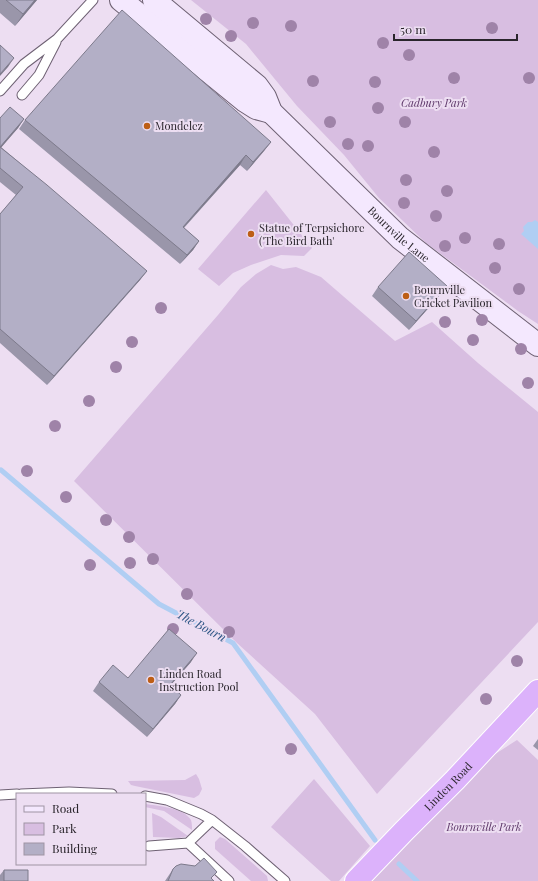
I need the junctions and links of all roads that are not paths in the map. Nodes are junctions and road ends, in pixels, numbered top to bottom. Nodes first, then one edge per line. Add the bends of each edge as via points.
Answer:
1 (93, 0) edge
2 (121, 0) edge
3 (154, 0) edge
4 (57, 39) junction
5 (0, 91) edge
6 (22, 95) dead end
7 (271, 112) junction
8 (538, 344) edge
9 (538, 691) edge
10 (45, 793) edge
11 (90, 793) edge
12 (16, 794) edge
13 (0, 795) edge
14 (146, 796) edge
15 (212, 820) junction
16 (188, 843) junction
17 (149, 846) dead end
18 (229, 881) edge
19 (285, 881) edge
20 (356, 881) edge

1 - 4 lane
2 - 7 street, Bournville Lane via 245,101 256,108
3 - 7 street, Bournville Lane via 257,86
4 - 5 lane via 24,64
4 - 6 lane via 39,75
7 - 8 street, Bournville Lane via 400,238
9 - 20 highway, Linden Road
10 - 11 lane
12 - 13 lane
14 - 15 lane via 168,800
15 - 16 lane
15 - 19 lane
16 - 17 lane
16 - 18 lane

